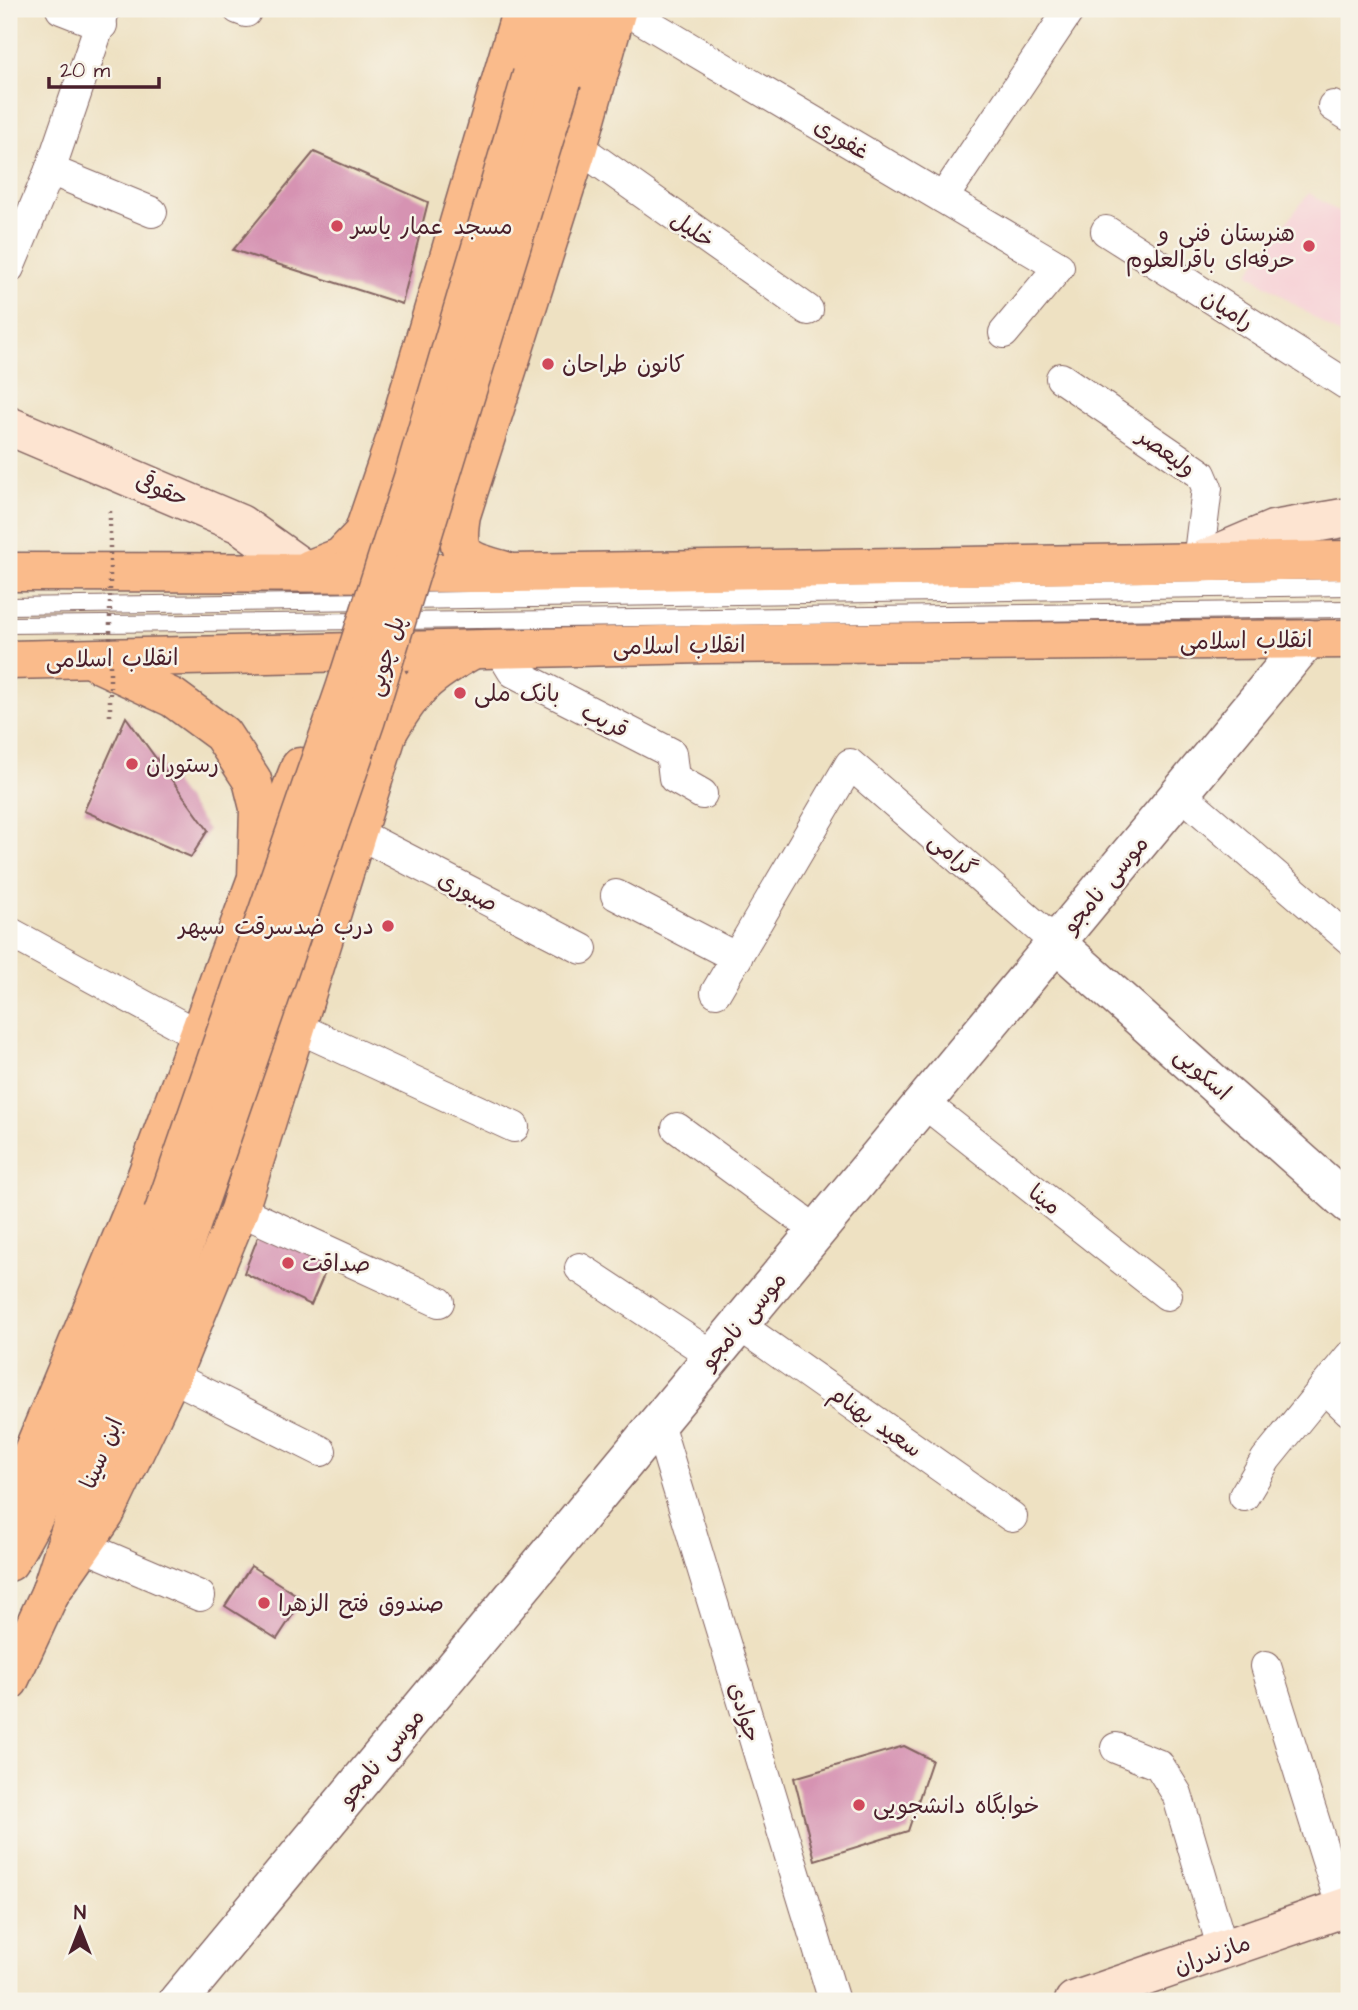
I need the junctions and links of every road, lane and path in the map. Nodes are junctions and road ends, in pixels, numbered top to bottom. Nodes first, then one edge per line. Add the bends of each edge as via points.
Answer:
1 (61, 9) edge
2 (522, 9) edge
3 (551, 9) edge
4 (585, 9) edge
5 (617, 9) edge
6 (624, 9) edge
7 (1070, 9) edge
8 (104, 17) edge
9 (547, 78) junction
10 (578, 147) junction
11 (50, 170) junction
12 (943, 198) junction
13 (152, 212) dead end
14 (1106, 231) dead end
15 (9, 268) edge
16 (808, 310) dead end
17 (1004, 333) dead end
18 (1061, 378) dead end
19 (1349, 386) edge
20 (9, 426) edge
21 (396, 437) junction
22 (480, 461) junction
23 (110, 511) dead end
24 (1349, 517) edge
25 (1349, 560) edge
26 (1198, 562) junction
27 (306, 571) junction
28 (9, 572) edge
29 (511, 573) junction
30 (1349, 587) edge
31 (9, 606) edge
32 (1349, 609) edge
33 (9, 625) edge
34 (1308, 639) junction
35 (1349, 639) edge
36 (486, 649) junction
37 (88, 658) junction
38 (9, 660) edge
39 (110, 716) dead end
40 (388, 732) junction
41 (1180, 793) junction
42 (702, 794) dead end
43 (355, 832) junction
44 (257, 878) junction
45 (616, 895) dead end
46 (9, 932) edge
47 (1349, 939) edge
48 (1056, 943) junction
49 (582, 949) dead end
50 (737, 958) junction
51 (716, 992) dead end
52 (294, 1026) junction
53 (198, 1035) junction
54 (924, 1103) junction
55 (514, 1127) dead end
56 (677, 1128) dead end
57 (1349, 1204) edge
58 (239, 1210) junction
59 (177, 1219) junction
60 (817, 1231) junction
61 (580, 1268) dead end
62 (1167, 1295) dead end
63 (439, 1301) dead end
64 (739, 1325) junction
65 (713, 1356) junction
66 (1349, 1357) edge
67 (172, 1376) junction
68 (1324, 1387) junction
69 (1349, 1410) edge
70 (658, 1423) junction
71 (321, 1451) dead end
72 (1244, 1496) dead end
73 (1012, 1517) dead end
74 (9, 1535) edge
75 (83, 1546) junction
76 (9, 1562) edge
77 (50, 1593) junction
78 (200, 1597) dead end
79 (1266, 1666) dead end
80 (9, 1681) edge
81 (1116, 1748) dead end
82 (1346, 1907) edge
83 (1223, 1950) junction
84 (178, 2001) edge
85 (834, 2001) edge
86 (1074, 2001) edge

1 - 8 street
2 - 21 main road
3 - 9 main road
4 - 9 main road
5 - 10 main road
6 - 12 street, غفوری
7 - 12 street
8 - 11 street
9 - 59 main road, پل چوبی, bridge via 366,719
10 - 16 street, خلیل
10 - 22 main road
11 - 13 street
11 - 15 street
12 - 17 street, غفوری via 1059,267
14 - 19 street, رامیان
18 - 26 street, ولیعصر via 1201,474 1207,488
20 - 27 main road, حقوقی via 211,510 269,542
21 - 22 main road via 398,491 409,510 435,518 451,510
21 - 27 main road via 363,534 341,557
22 - 29 main road via 461,514 461,552 469,561
23 - 39 path, bridge
24 - 26 main road via 1273,530
25 - 26 main road
26 - 29 main road
27 - 28 main road
27 - 29 main road
30 - 31 lane
32 - 33 lane
34 - 35 main road, انقلاب اسلامی
34 - 36 main road, انقلاب اسلامی
34 - 41 street, موسی نامجو
36 - 37 main road, انقلاب اسلامی
36 - 40 main road via 432,673 410,694
36 - 42 street, قریب via 513,673 671,753 674,778
37 - 38 main road, انقلاب اسلامی
37 - 44 main road via 173,698 222,734 252,780 259,808
40 - 43 main road
40 - 44 main road via 393,693 386,674 371,664 350,666 333,680
41 - 47 street
41 - 48 street, موسی نامجو
43 - 49 street, صبوری
43 - 52 main road
44 - 53 main road
45 - 50 street
46 - 53 street
48 - 50 street, گرامی via 850,764
48 - 54 street, موسی نامجو
48 - 57 street, اسکویی
50 - 51 street
52 - 55 street
52 - 58 main road
53 - 74 main road via 138,1199 23,1475
54 - 60 street, موسی نامجو
54 - 62 street, مینا
56 - 60 street
58 - 63 street
58 - 67 main road
59 - 76 main road, ابن سینا via 127,1312 47,1497
59 - 77 main road, ابن سینا via 165,1299 73,1522
60 - 64 street, موسی نامجو
61 - 65 street
64 - 65 street, موسی نامجو
64 - 73 street, سعید بهنام
65 - 70 street, موسی نامجو
66 - 68 street
67 - 71 street
67 - 75 main road via 105,1514
68 - 69 street
68 - 72 street via 1266,1459
70 - 84 street, موسی نامجو
70 - 85 street, جوادی
75 - 77 main road
75 - 78 street
77 - 80 main road, ابن سینا
79 - 82 street
81 - 83 street via 1159,1765 1177,1794
82 - 83 main road, مازندران
83 - 86 main road, مازندران

